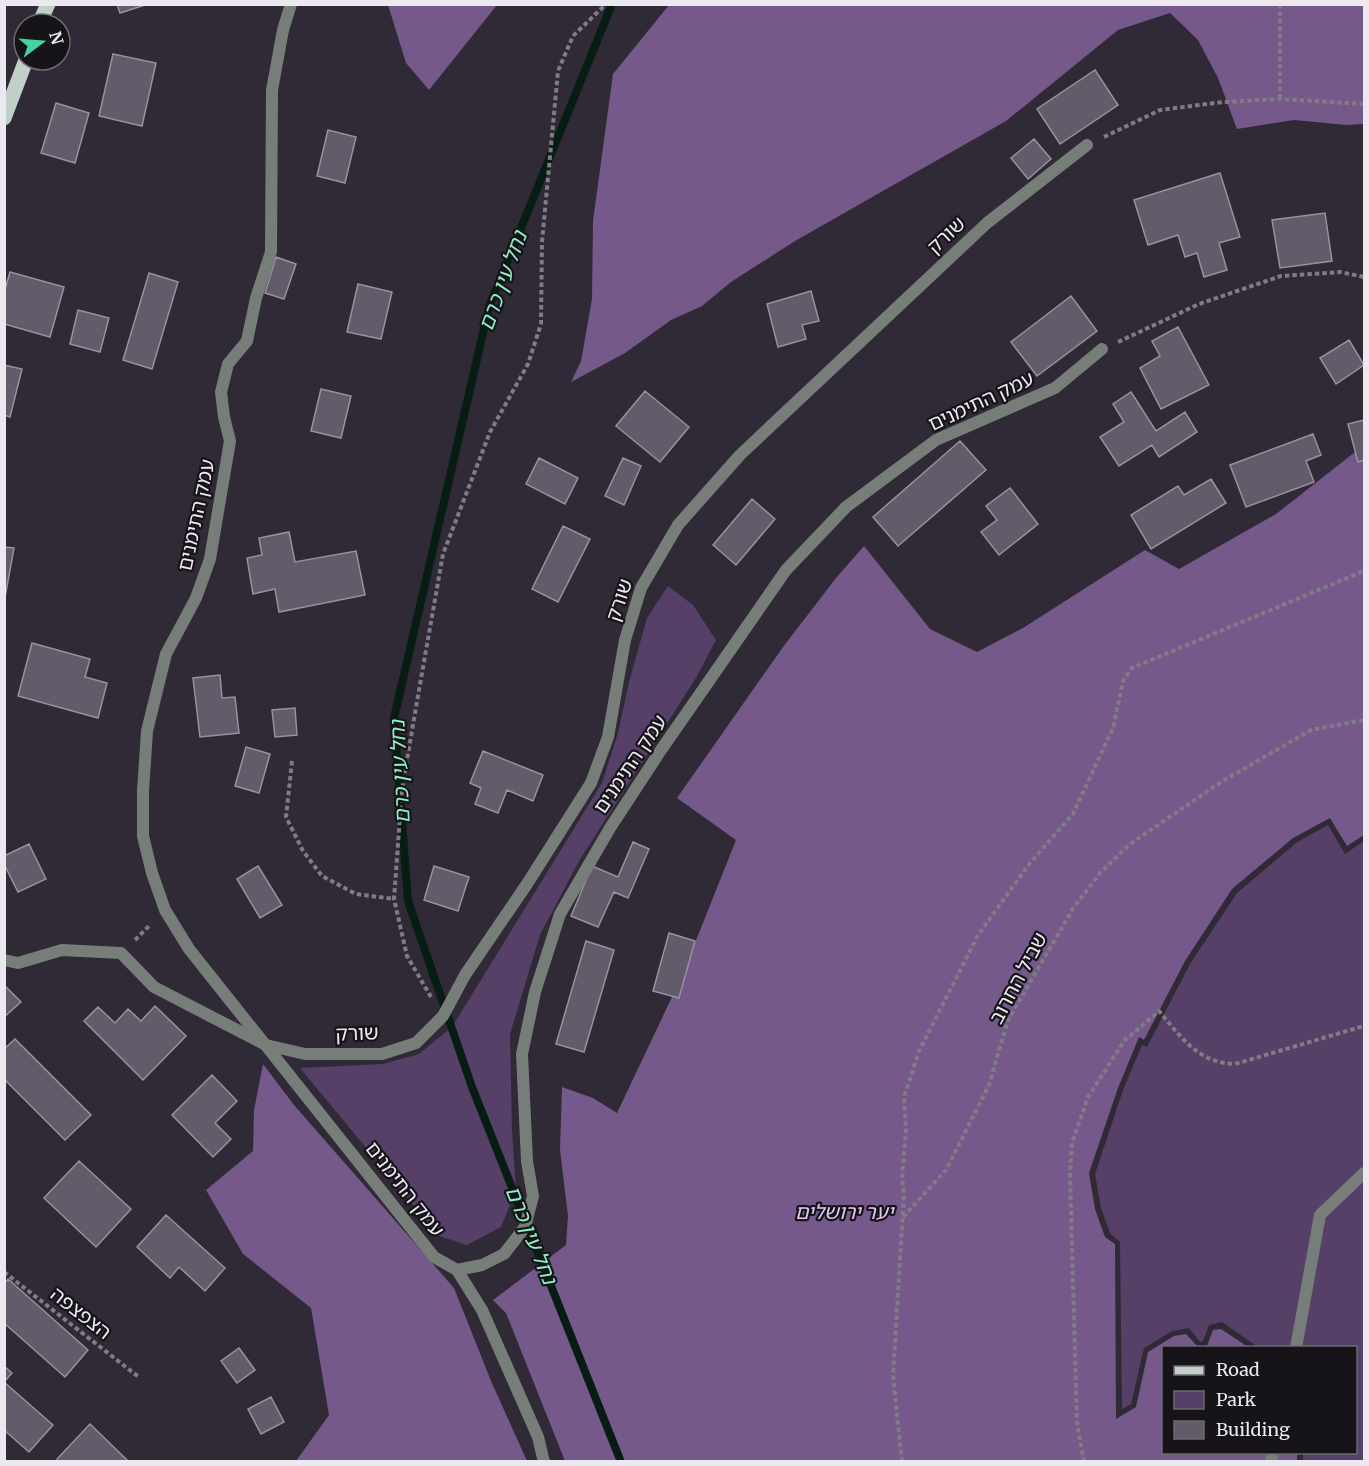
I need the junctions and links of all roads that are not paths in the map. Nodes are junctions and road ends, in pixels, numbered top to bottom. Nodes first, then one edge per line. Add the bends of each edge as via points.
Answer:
1 (291, 4) edge
2 (21, 72) edge
3 (4, 118) edge
4 (1087, 145) road end
5 (1102, 349) road end
6 (4, 960) edge
7 (266, 1044) junction
8 (1365, 1173) edge
9 (457, 1270) junction
10 (1296, 1346) edge
11 (544, 1461) edge

1 - 7 street, עמק התימנים via 272,90 271,252 247,341 228,364 220,392 230,441 210,559 196,598 166,654 147,731 143,791 143,836 165,910 189,949
2 - 3 main road
4 - 7 street, שורק via 979,231 740,455 678,525 641,588 625,640 608,737 591,783 465,975 443,1016 416,1043 382,1053 305,1054
5 - 9 street, עמק התימנים via 1055,388 936,440 846,507 786,570 605,836 560,914 535,992 522,1054 527,1161 533,1196 525,1227 504,1254 482,1265
6 - 7 street via 18,963 62,950 121,953 154,987
7 - 9 street, עמק התימנים via 434,1257
8 - 10 street via 1320,1215
9 - 11 street via 482,1310 538,1437

